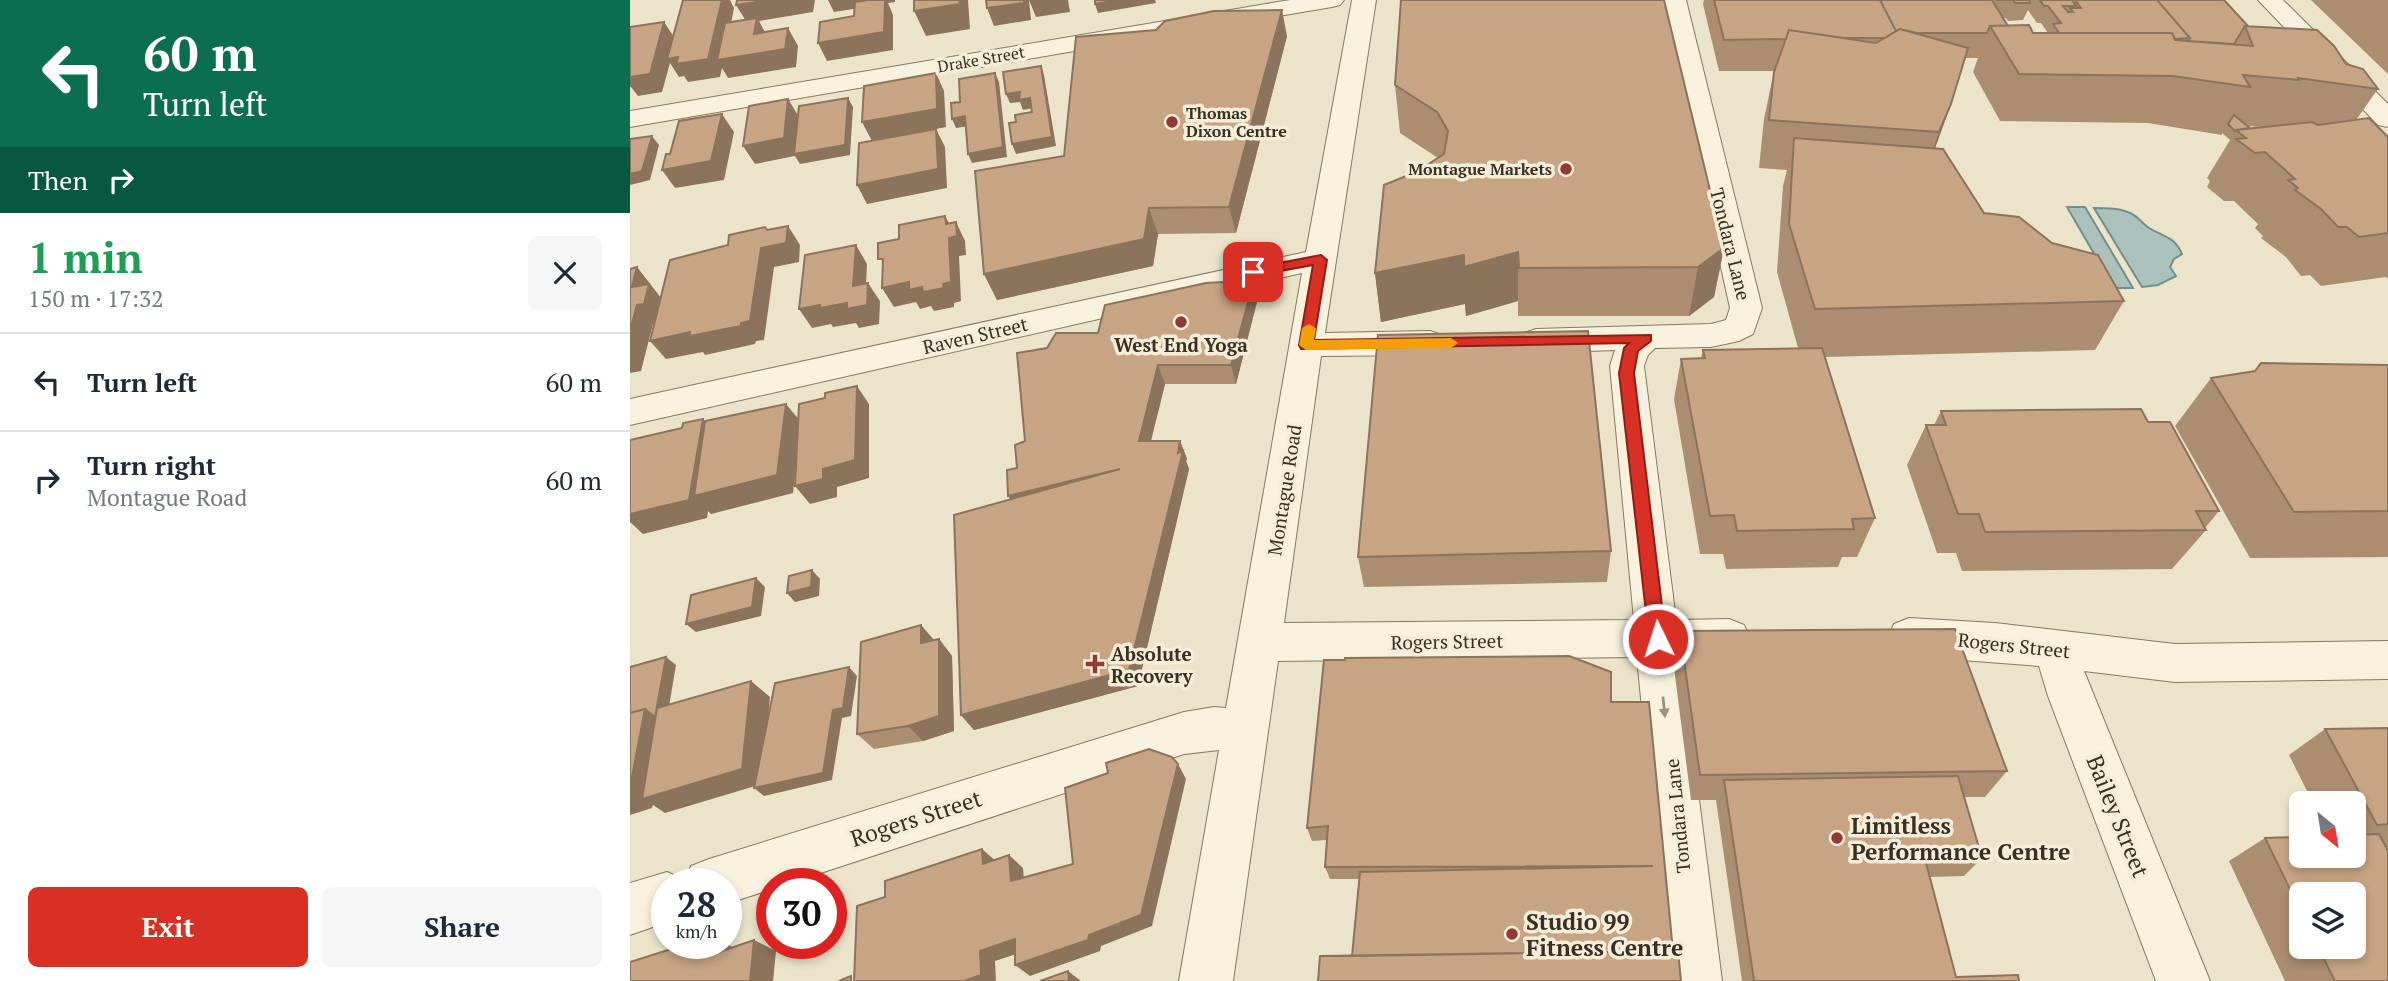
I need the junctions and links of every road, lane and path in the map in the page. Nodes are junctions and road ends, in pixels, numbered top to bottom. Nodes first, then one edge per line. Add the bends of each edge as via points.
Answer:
1 (1332, 0) edge
2 (1364, 0) edge
3 (1674, 0) edge
4 (2270, 0) edge
5 (630, 119) edge
6 (2388, 119) edge
7 (1321, 260) junction
8 (1646, 338) junction
9 (1506, 342) edge
10 (1465, 343) edge
11 (1306, 345) junction
12 (630, 412) edge
13 (1768, 638) edge
14 (1864, 638) edge
15 (1658, 639) junction
16 (1261, 642) junction
17 (2061, 650) junction
18 (2388, 660) edge
19 (1245, 731) junction
20 (742, 874) edge
21 (651, 902) edge
22 (630, 909) edge
23 (1206, 981) edge
24 (1695, 981) edge
25 (2183, 981) edge

1 - 5 street, Drake Street
2 - 7 street, Montague Road
3 - 8 street, Tondara Lane via 1746,308 1741,326 1729,333
4 - 6 street
7 - 11 street, Montague Road
7 - 12 street, Raven Street
8 - 9 street
8 - 15 street, Tondara Lane via 1632,348 1627,373
10 - 11 street
11 - 16 street, Montague Road
13 - 15 street, Rogers Street
14 - 17 street, Rogers Street via 1933,637
15 - 16 street, Rogers Street
15 -> 24 street, Tondara Lane
16 - 19 street, Montague Road
17 - 18 street, Rogers Street via 2175,663
17 - 25 street, Bailey Street via 2070,696
19 - 20 street, Rogers Street via 1214,728 1184,733
19 - 23 street, Montague Road
21 - 22 street

